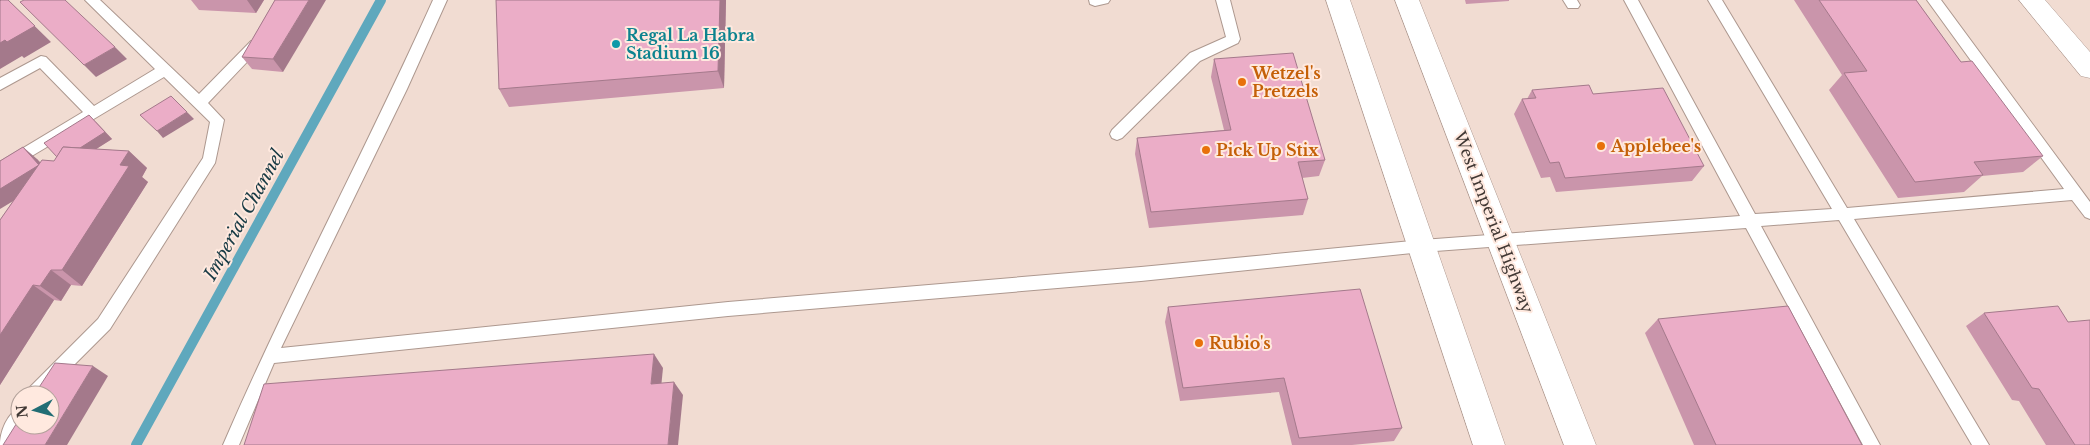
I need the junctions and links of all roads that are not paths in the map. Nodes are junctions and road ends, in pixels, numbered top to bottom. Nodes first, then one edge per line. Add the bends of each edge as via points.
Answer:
1 (92, 0) edge
2 (440, 0) edge
3 (1223, 0) edge
4 (1338, 0) edge
5 (1407, 0) edge
6 (1631, 0) edge
7 (1715, 0) edge
8 (1934, 0) edge
9 (2031, 0) edge
10 (262, 36) edge
11 (2090, 69) edge
12 (165, 70) junction
13 (0, 84) edge
14 (199, 103) junction
15 (93, 113) junction
16 (1117, 134) dead end
17 (0, 170) edge
18 (2076, 194) junction
19 (2090, 213) edge
20 (1843, 214) junction
21 (1751, 221) junction
22 (1501, 240) junction
23 (1422, 246) junction
24 (269, 356) junction
25 (43, 385) edge
26 (10, 432) edge
27 (2, 445) edge
28 (232, 445) edge
29 (1488, 445) edge
30 (1580, 445) edge
31 (1872, 445) edge
32 (1981, 445) edge

1 - 12 lane
2 - 24 lane
3 - 16 lane via 1233,39 1195,57
4 - 23 main road
5 - 22 main road, West Imperial Highway
6 - 21 lane
7 - 20 lane
8 - 18 lane
9 - 11 main road
10 - 14 lane
12 - 14 lane
12 - 15 lane
13 - 15 lane via 41,61
14 - 25 lane via 217,120 210,159 104,324
15 - 17 lane
18 - 19 lane
18 - 20 lane
20 - 21 lane
20 - 32 lane
21 - 22 lane
21 - 31 lane
22 - 23 lane
22 - 30 main road, West Imperial Highway
23 - 24 lane via 718,310
23 - 29 main road
24 - 28 lane
26 - 27 lane

